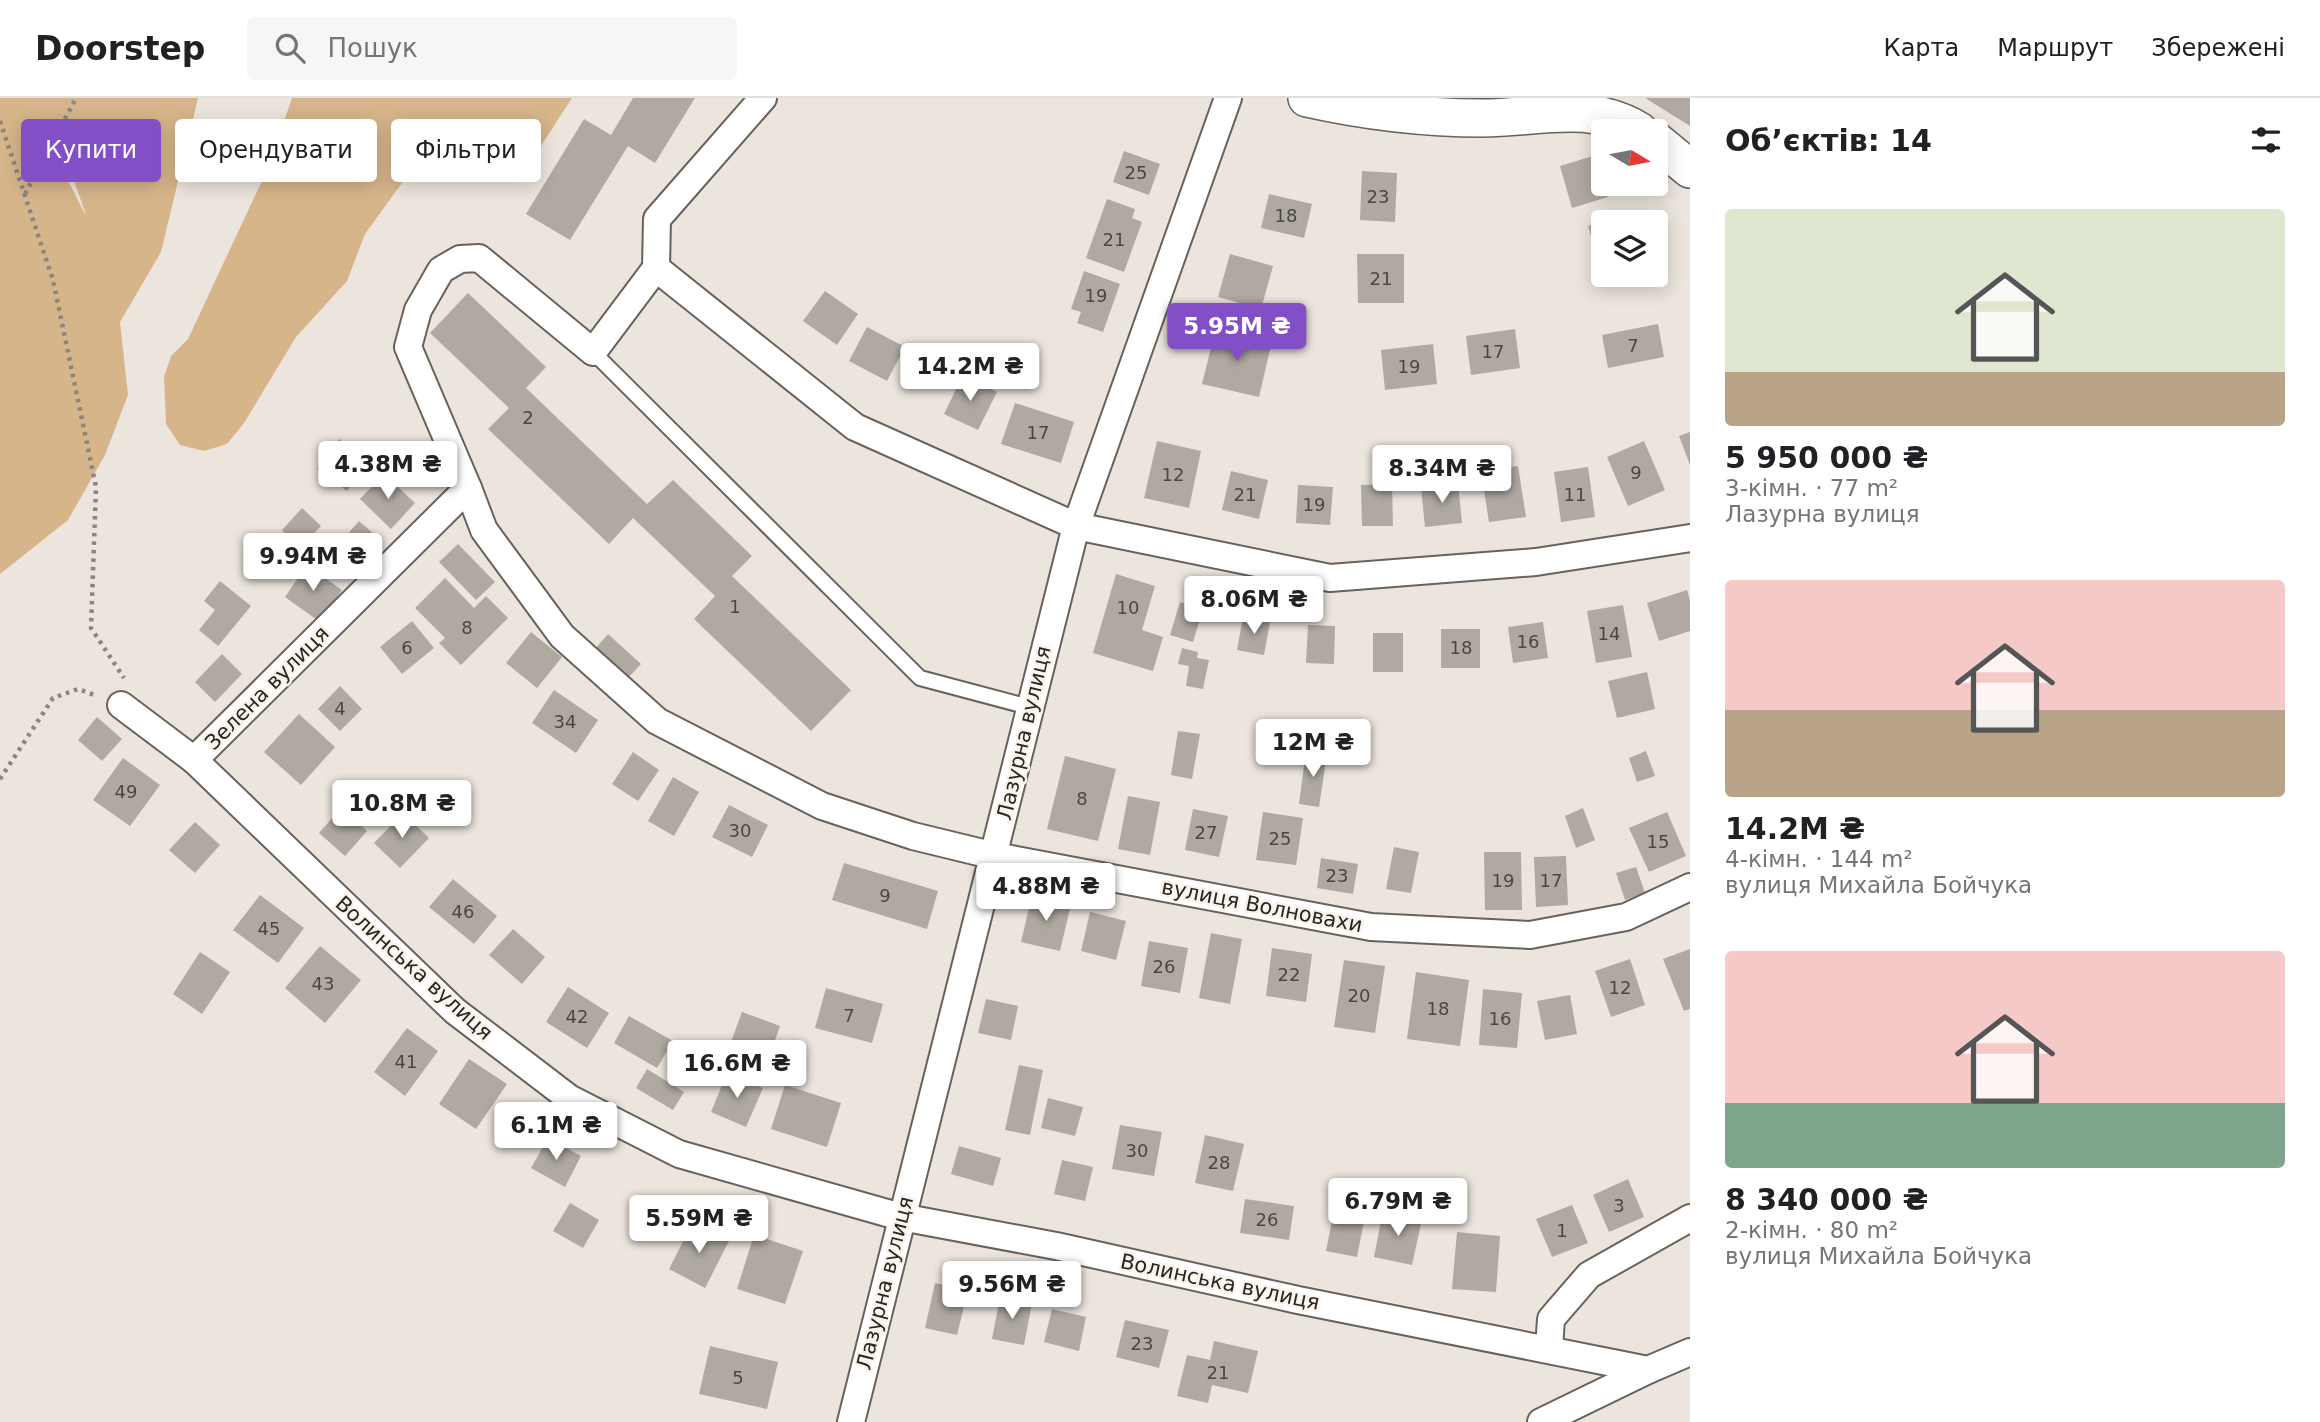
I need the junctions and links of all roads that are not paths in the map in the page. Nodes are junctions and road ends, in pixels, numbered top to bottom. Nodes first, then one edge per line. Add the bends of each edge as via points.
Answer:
1 (763, 98) edge
2 (1228, 98) edge
3 (1307, 98) edge
4 (1620, 119) edge
5 (1668, 151) edge
6 (1690, 169) edge
7 (656, 268) junction
8 (593, 352) junction
9 (468, 488) junction
10 (1076, 526) junction
11 (1690, 538) edge
12 (121, 705) road end
13 (1029, 707) junction
14 (194, 760) junction
15 (995, 856) junction
16 (1690, 887) edge
17 (901, 1217) junction
18 (1690, 1218) edge
19 (1549, 1348) junction
20 (1690, 1352) edge
21 (1648, 1370) junction
22 (851, 1422) edge
23 (1541, 1422) edge

1 - 7 street via 657,219
2 - 10 street, Лазурна вулиця
3 - 4 street via 1407,115 1484,118 1594,112
5 - 6 street
7 - 8 street
7 - 10 street via 855,426
8 - 9 street via 479,258 460,259 441,270 418,310 408,347
8 - 13 lane via 920,678
9 - 14 street, Зелена вулиця
9 - 15 street, вулиця Волновахи via 485,530 562,636 657,721 822,806 913,836
10 - 11 street via 1331,578 1536,562
10 - 13 street, Лазурна вулиця
12 - 14 street, Волинська вулиця
13 - 15 street, Лазурна вулиця
14 - 17 street, Волинська вулиця via 455,1011 569,1098 679,1154
15 - 16 street, вулиця Волновахи via 1371,927 1530,935 1626,917
15 - 17 street, Лазурна вулиця
17 - 19 street, Волинська вулиця
17 - 22 street, Лазурна вулиця
18 - 19 street via 1589,1275 1551,1319
19 - 21 street, Волинська вулиця
20 - 21 street
21 - 23 street

